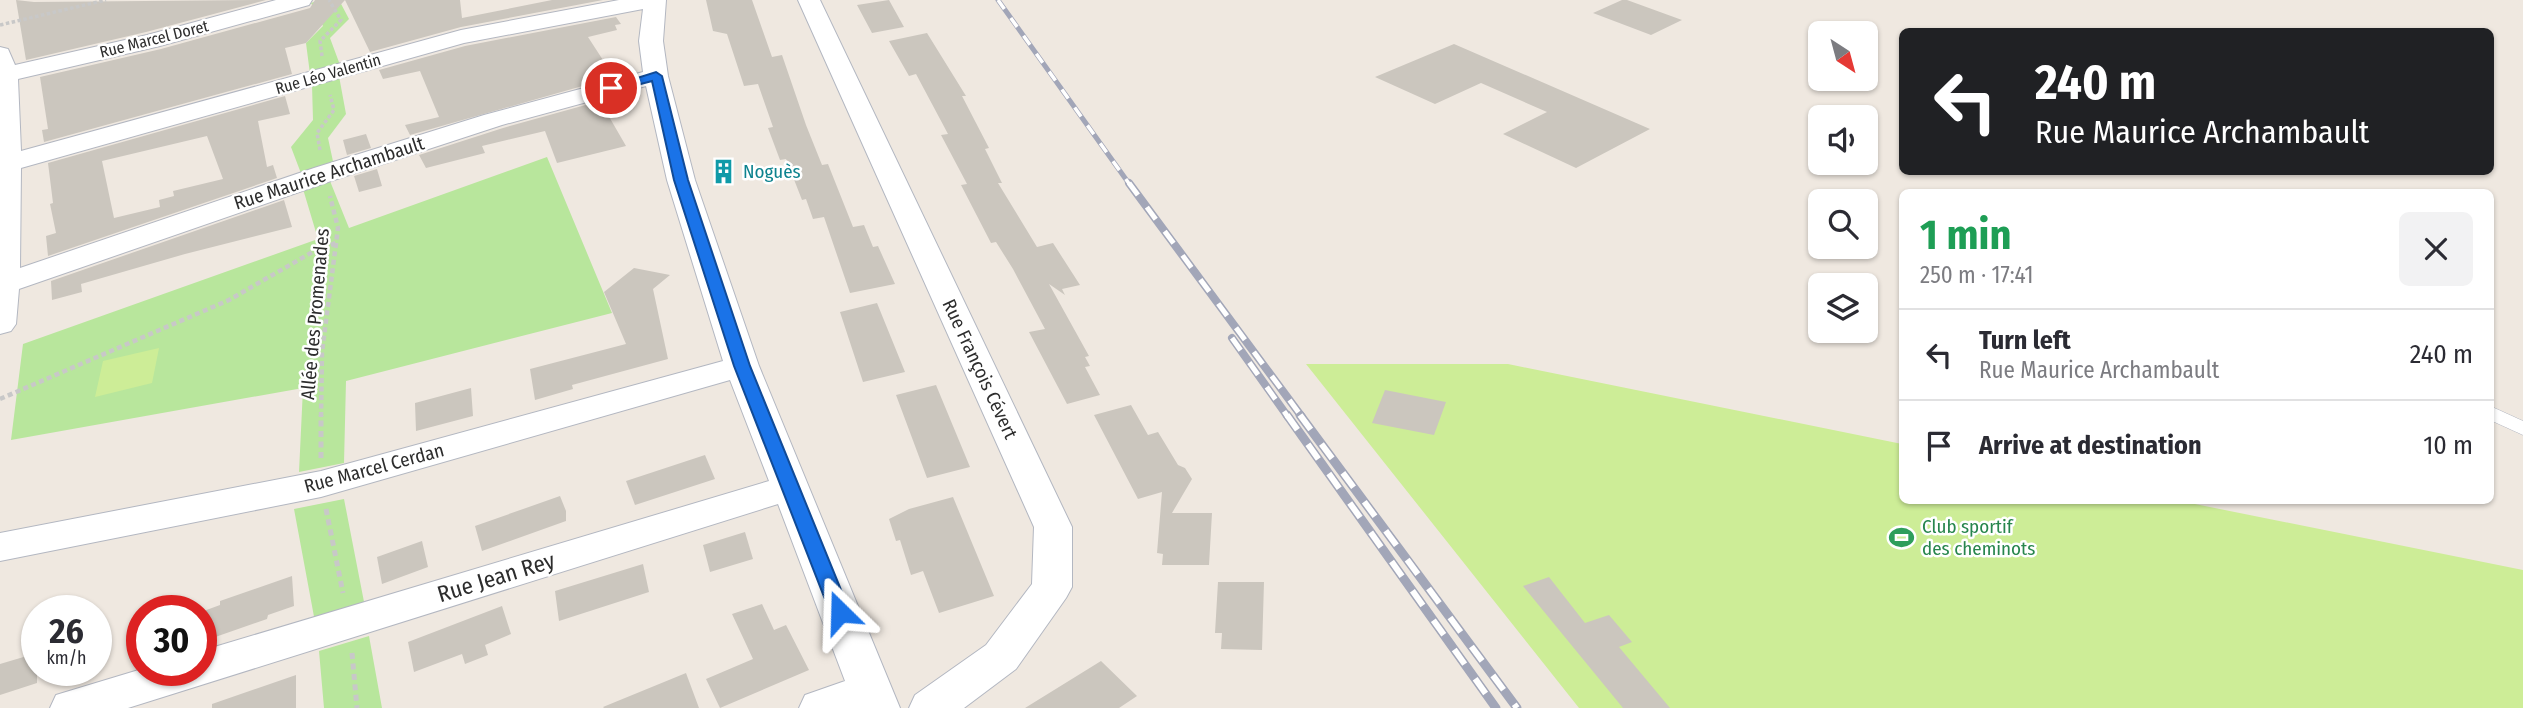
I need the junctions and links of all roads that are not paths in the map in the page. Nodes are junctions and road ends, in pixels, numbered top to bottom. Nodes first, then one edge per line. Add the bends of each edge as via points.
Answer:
1 (301, 0) edge
2 (654, 0) edge
3 (809, 0) edge
4 (2, 64) edge
5 (656, 76) junction
6 (7, 163) junction
7 (4, 267) edge
8 (0, 324) edge
9 (742, 366) junction
10 (2494, 414) edge
11 (2523, 429) edge
12 (790, 487) junction
13 (0, 547) edge
14 (217, 663) edge
15 (143, 686) edge
16 (874, 699) edge
17 (72, 708) edge
18 (821, 708) edge
19 (931, 708) edge

1 - 4 street, Rue Marcel Doret via 152,41
2 - 5 street via 651,41
2 - 6 street, Rue Léo Valentin via 461,37
3 - 19 street, Rue François Cévert via 1053,527 1052,587 1001,657
4 - 6 street
5 - 7 street, Rue Maurice Archambault via 493,120
5 - 9 street via 681,180
6 - 7 street
7 - 8 street
9 - 12 street
9 - 13 street, Rue Marcel Cerdan via 321,484
10 - 11 lane
12 - 14 street, Rue Jean Rey
12 - 16 street
15 - 17 street
16 - 18 street

